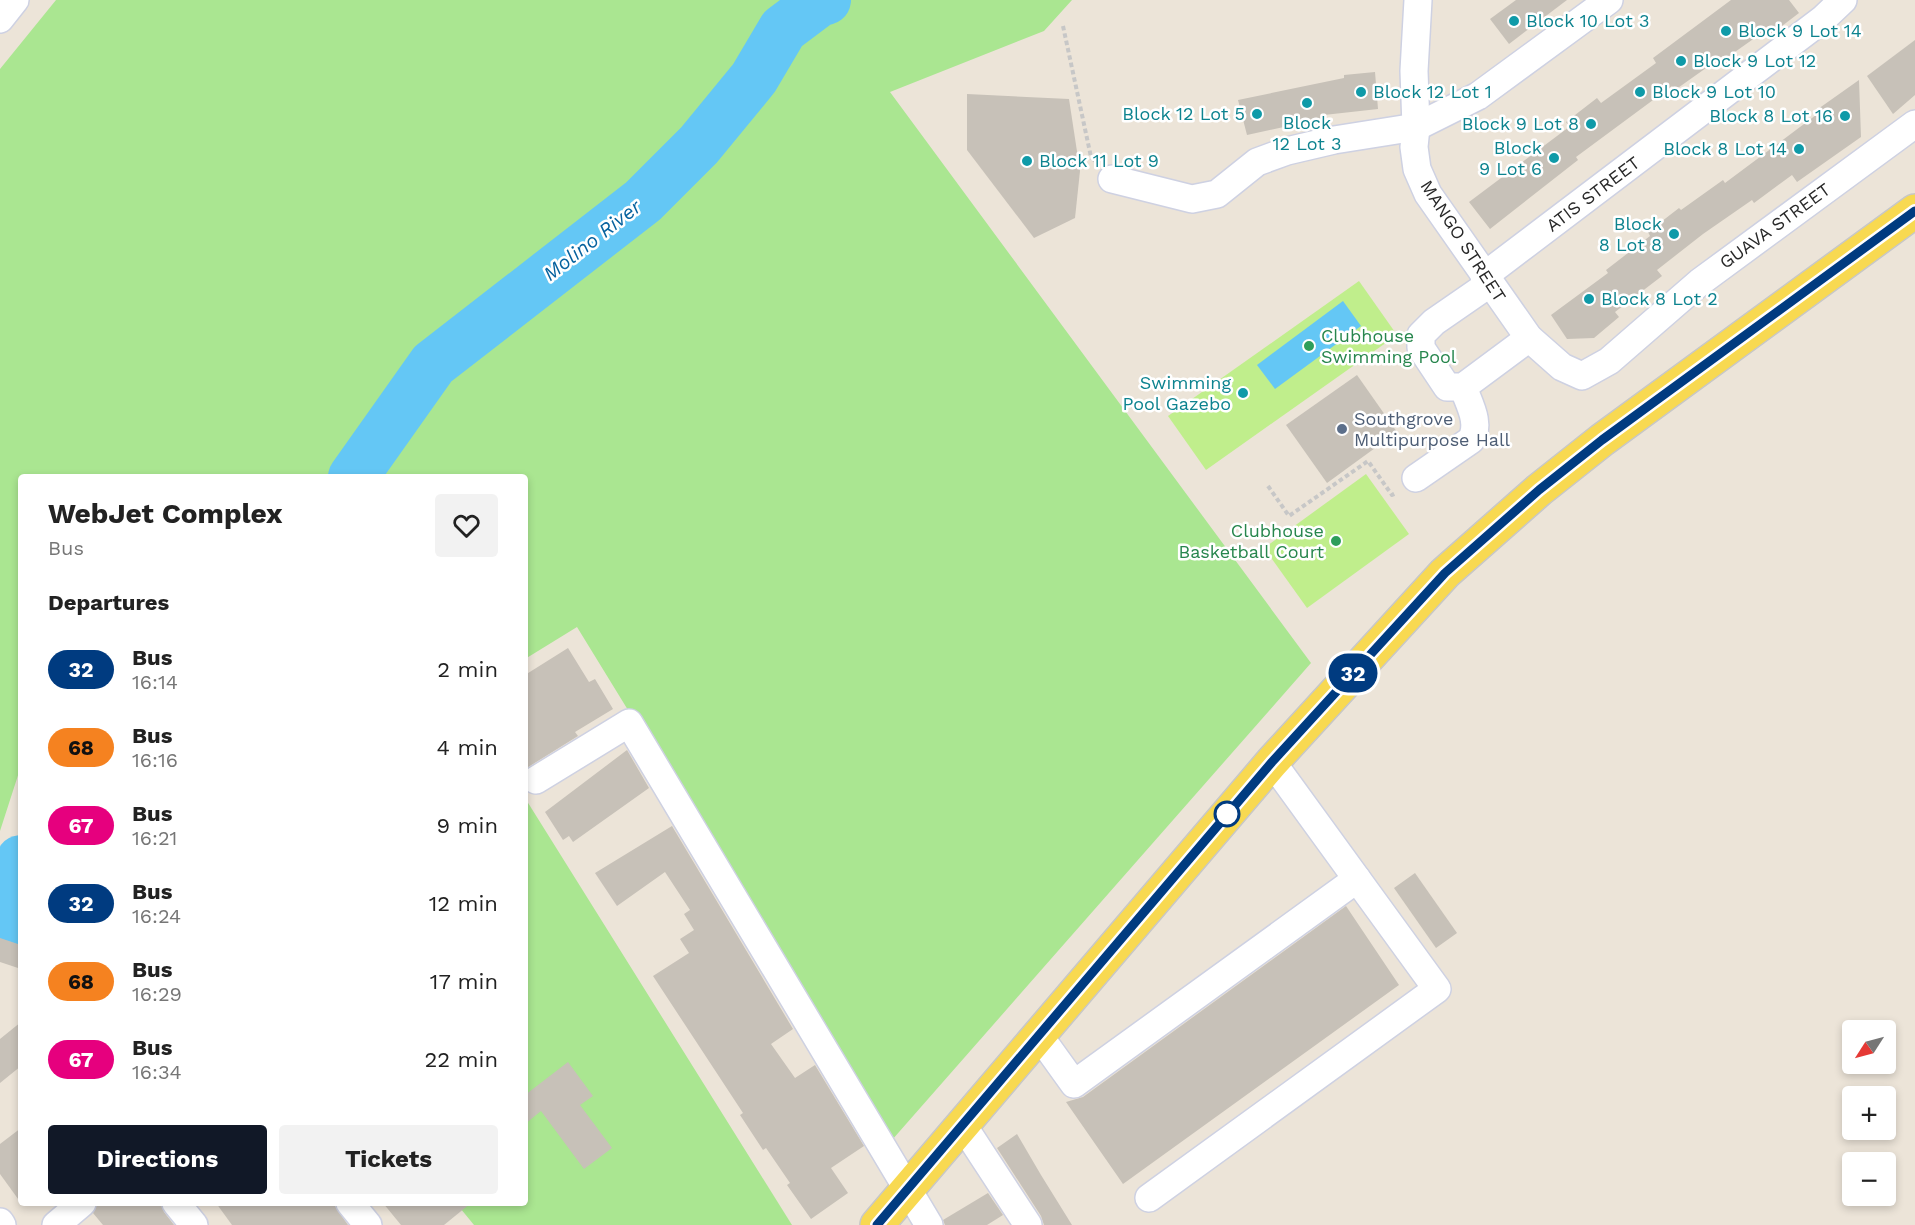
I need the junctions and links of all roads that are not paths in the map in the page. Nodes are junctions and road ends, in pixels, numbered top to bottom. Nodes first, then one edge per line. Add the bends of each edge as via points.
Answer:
1 (15, 0) edge
2 (1418, 0) edge
3 (1609, 0) edge
4 (1843, 0) edge
5 (0, 19) edge
6 (1915, 124) edge
7 (1416, 127) junction
8 (1112, 179) road end
9 (1915, 211) edge
10 (1487, 280) junction
11 (1529, 338) junction
12 (1582, 376) joint
13 (1463, 387) junction
14 (1416, 478) road end
15 (1272, 762) junction
16 (536, 780) dead end
17 (1357, 879) junction
18 (1038, 1034) junction
19 (962, 1124) junction
20 (907, 1189) junction
21 (1149, 1197) dead end
22 (78, 1206) edge
23 (178, 1206) edge
24 (352, 1206) edge
25 (56, 1225) edge
26 (194, 1225) edge
27 (368, 1225) edge
28 (877, 1225) edge
29 (929, 1225) edge
30 (1028, 1225) edge

1 - 5 street
2 - 7 street, MANGO STREET
3 - 7 street via 1478,96
4 - 10 street, ATIS STREET
6 - 12 street, GUAVA STREET via 1700,282 1609,361
7 - 8 street via 1287,151 1257,162 1218,194 1192,199
7 - 10 street, MANGO STREET via 1416,169 1428,194
9 - 15 main road via 1539,490 1445,573
10 - 11 street, MANGO STREET
10 - 13 street, ATIS STREET via 1421,335 1421,348 1447,387
11 - 12 street, MANGO STREET via 1562,367
11 - 13 street
13 - 14 street via 1475,433 1471,440
15 - 17 street
15 - 18 main road
16 - 20 street via 629,723
17 - 18 street via 1074,1084
17 - 21 street via 1437,989
18 - 19 main road
19 - 20 main road
19 - 30 street
20 - 28 main road
20 - 29 street
22 - 25 street
23 - 26 street
24 - 27 street

